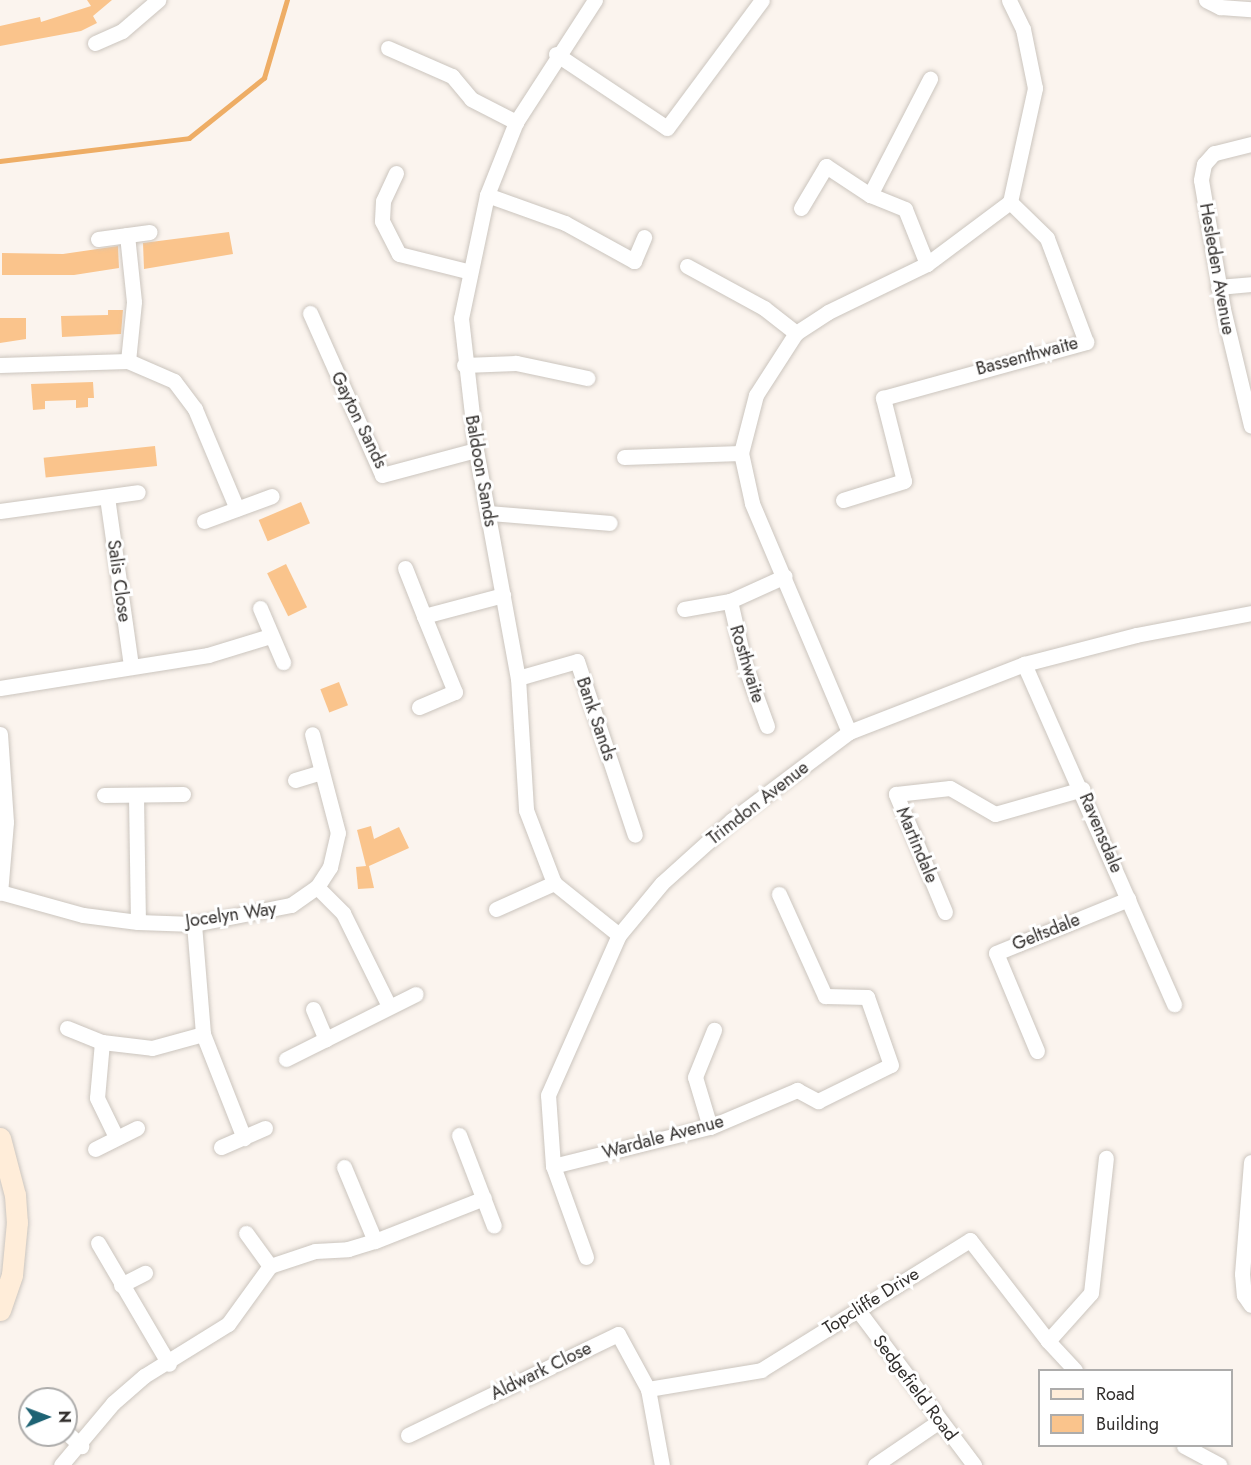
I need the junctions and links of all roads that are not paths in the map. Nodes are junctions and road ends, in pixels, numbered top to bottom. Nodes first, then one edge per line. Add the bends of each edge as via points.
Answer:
1 (595, 0) edge
2 (762, 0) edge
3 (1009, 0) edge
4 (1206, 0) edge
5 (149, 3) edge
6 (1251, 9) edge
7 (95, 43) dead end
8 (388, 48) dead end
9 (556, 54) junction
10 (930, 80) dead end
11 (516, 122) junction
12 (1251, 144) edge
13 (396, 173) dead end
14 (486, 195) junction
15 (870, 195) junction
16 (1010, 202) junction
17 (801, 208) dead end
18 (150, 231) dead end
19 (127, 235) junction
20 (644, 237) dead end
21 (98, 239) dead end
22 (927, 264) junction
23 (687, 266) dead end
24 (467, 271) junction
25 (1251, 284) edge
26 (1218, 287) junction
27 (310, 313) dead end
28 (796, 333) junction
29 (128, 361) junction
30 (0, 364) edge
31 (464, 365) junction
32 (587, 378) dead end
33 (1251, 426) edge
34 (476, 450) junction
35 (741, 453) junction
36 (624, 457) dead end
37 (138, 492) dead end
38 (272, 496) dead end
39 (107, 497) junction
40 (843, 500) dead end
41 (237, 508) junction
42 (0, 512) edge
43 (489, 513) junction
44 (204, 521) dead end
45 (610, 523) dead end
46 (405, 568) dead end
47 (785, 576) junction
48 (503, 595) junction
49 (730, 601) junction
50 (260, 608) dead end
51 (684, 609) dead end
52 (1251, 613) edge
53 (424, 616) junction
54 (270, 636) junction
55 (282, 662) dead end
56 (1024, 664) junction
57 (131, 666) junction
58 (518, 678) junction
59 (0, 688) edge
60 (418, 707) dead end
61 (767, 726) dead end
62 (849, 732) junction
63 (0, 734) edge
64 (312, 734) dead end
65 (2, 772) edge
66 (322, 772) junction
67 (295, 780) dead end
68 (1082, 789) junction
69 (183, 794) dead end
70 (104, 795) dead end
71 (136, 796) junction
72 (635, 835) dead end
73 (554, 883) junction
74 (318, 887) junction
75 (0, 892) edge
76 (779, 894) dead end
77 (1128, 899) junction
78 (496, 909) dead end
79 (945, 912) dead end
80 (138, 922) junction
81 (194, 924) junction
82 (619, 936) junction
83 (416, 994) dead end
84 (1174, 1004) dead end
85 (389, 1006) junction
86 (313, 1009) dead end
87 (67, 1028) dead end
88 (714, 1030) dead end
89 (203, 1034) junction
90 (326, 1039) junction
91 (102, 1042) junction
92 (1037, 1051) dead end
93 (286, 1059) dead end
94 (710, 1127) junction
95 (136, 1128) dead end
96 (266, 1128) dead end
97 (459, 1135) dead end
98 (0, 1137) edge
99 (116, 1137) junction
100 (244, 1138) junction
101 (221, 1147) dead end
102 (95, 1149) dead end
103 (1106, 1158) dead end
104 (1251, 1162) edge
105 (553, 1166) junction
106 (345, 1167) dead end
107 (484, 1198) junction
108 (494, 1226) dead end
109 (246, 1233) dead end
110 (375, 1241) junction
111 (98, 1243) dead end
112 (585, 1257) dead end
113 (270, 1266) junction
114 (144, 1273) dead end
115 (121, 1285) junction
116 (1251, 1305) edge
117 (857, 1309) junction
118 (0, 1310) edge
119 (1048, 1341) junction
120 (169, 1364) junction
121 (1073, 1369) edge
122 (648, 1389) junction
123 (938, 1422) junction
124 (408, 1435) dead end
125 (78, 1443) edge
126 (81, 1446) junction
127 (1186, 1447) edge
128 (61, 1465) edge
129 (662, 1465) edge
130 (875, 1465) edge
131 (974, 1465) edge
132 (1219, 1465) edge

1 - 9 street, Baldoon Sands
2 - 9 street via 667,128
3 - 16 street via 1023,29 1035,88
4 - 6 street via 1220,7
5 - 7 street via 122,30
8 - 11 street via 452,76 471,99
9 - 11 street, Baldoon Sands
10 - 15 street
11 - 14 street, Baldoon Sands
12 - 26 street, Hesleden Avenue via 1214,153 1201,172
13 - 24 street via 383,201 382,221 399,254
14 - 20 street via 565,223 634,261
14 - 24 street, Baldoon Sands
15 - 17 street via 826,166
15 - 22 street via 905,209
16 - 22 street
16 - 40 street, Bassenthwaite via 1047,238 1086,342 883,398 904,481
18 - 19 street
19 - 21 street
19 - 29 street via 134,302
22 - 28 street via 828,312
23 - 28 street via 764,308
24 - 31 street, Baldoon Sands via 461,318
25 - 26 street
26 - 33 street, Hesleden Avenue
27 - 34 street, Gayton Sands via 382,475
28 - 35 street via 756,395
29 - 30 street
29 - 41 street via 174,381 195,409
31 - 32 street via 516,363
31 - 34 street, Baldoon Sands
34 - 43 street, Baldoon Sands
35 - 36 street
35 - 47 street via 752,503
37 - 39 street
38 - 41 street
39 - 42 street
39 - 57 street, Salis Close
41 - 44 street
43 - 45 street
43 - 48 street, Baldoon Sands
46 - 53 street
47 - 49 street, Rosthwaite
47 - 62 street
48 - 53 street
48 - 58 street, Baldoon Sands
49 - 51 street, Rosthwaite
49 - 61 street, Rosthwaite via 745,666
50 - 54 street
52 - 56 street, Trimdon Avenue via 1136,635
53 - 60 street via 455,692
54 - 55 street
54 - 57 street via 208,655
56 - 62 street, Trimdon Avenue
56 - 68 street, Ravensdale
57 - 59 street
58 - 72 street, Bank Sands via 576,661
58 - 73 street, Baldoon Sands via 526,810
62 - 82 street, Trimdon Avenue via 732,820 663,883
63 - 65 street
64 - 66 street
65 - 75 street
66 - 67 street
66 - 74 street via 338,833 330,867
68 - 77 street, Ravensdale
68 - 79 street, Martindale via 995,814 950,788 896,794
69 - 71 street
70 - 71 street
71 - 80 street
73 - 78 street
73 - 82 street, Baldoon Sands
74 - 81 street, Jocelyn Way via 271,913
74 - 85 street via 343,913
75 - 80 street, Jocelyn Way via 82,915
76 - 94 street, Wardale Avenue via 825,996 867,997 891,1065 818,1101 797,1090
77 - 84 street, Ravensdale
77 - 92 street, Geltsdale via 996,953
80 - 81 street, Jocelyn Way
81 - 89 street
82 - 105 street, Trimdon Avenue via 548,1095
83 - 85 street
85 - 90 street
86 - 90 street
87 - 91 street
88 - 94 street via 694,1077
89 - 91 street via 152,1048
89 - 100 street
90 - 93 street
91 - 99 street via 97,1098
94 - 105 street, Wardale Avenue
95 - 99 street
96 - 100 street
97 - 107 street
98 - 118 main road via 15,1195 17,1222 12,1275
99 - 102 street
100 - 101 street
103 - 119 street via 1091,1293
104 - 116 street via 1242,1274 1244,1295
105 - 112 street, Trimdon Avenue
106 - 110 street
107 - 108 street
107 - 110 street
109 - 113 street
110 - 113 street via 348,1249 315,1251
111 - 115 street
113 - 120 street via 228,1324
114 - 115 street
115 - 120 street
117 - 119 street, Topcliffe Drive via 970,1240
117 - 122 street, Topcliffe Drive via 761,1370
117 - 123 street, Sedgefield Road
119 - 121 street
120 - 126 street via 144,1376 113,1403
122 - 124 street, Aldwark Close via 618,1334
122 - 129 street
123 - 130 street
123 - 131 street, Sedgefield Road
125 - 126 street
126 - 128 street
127 - 132 street

